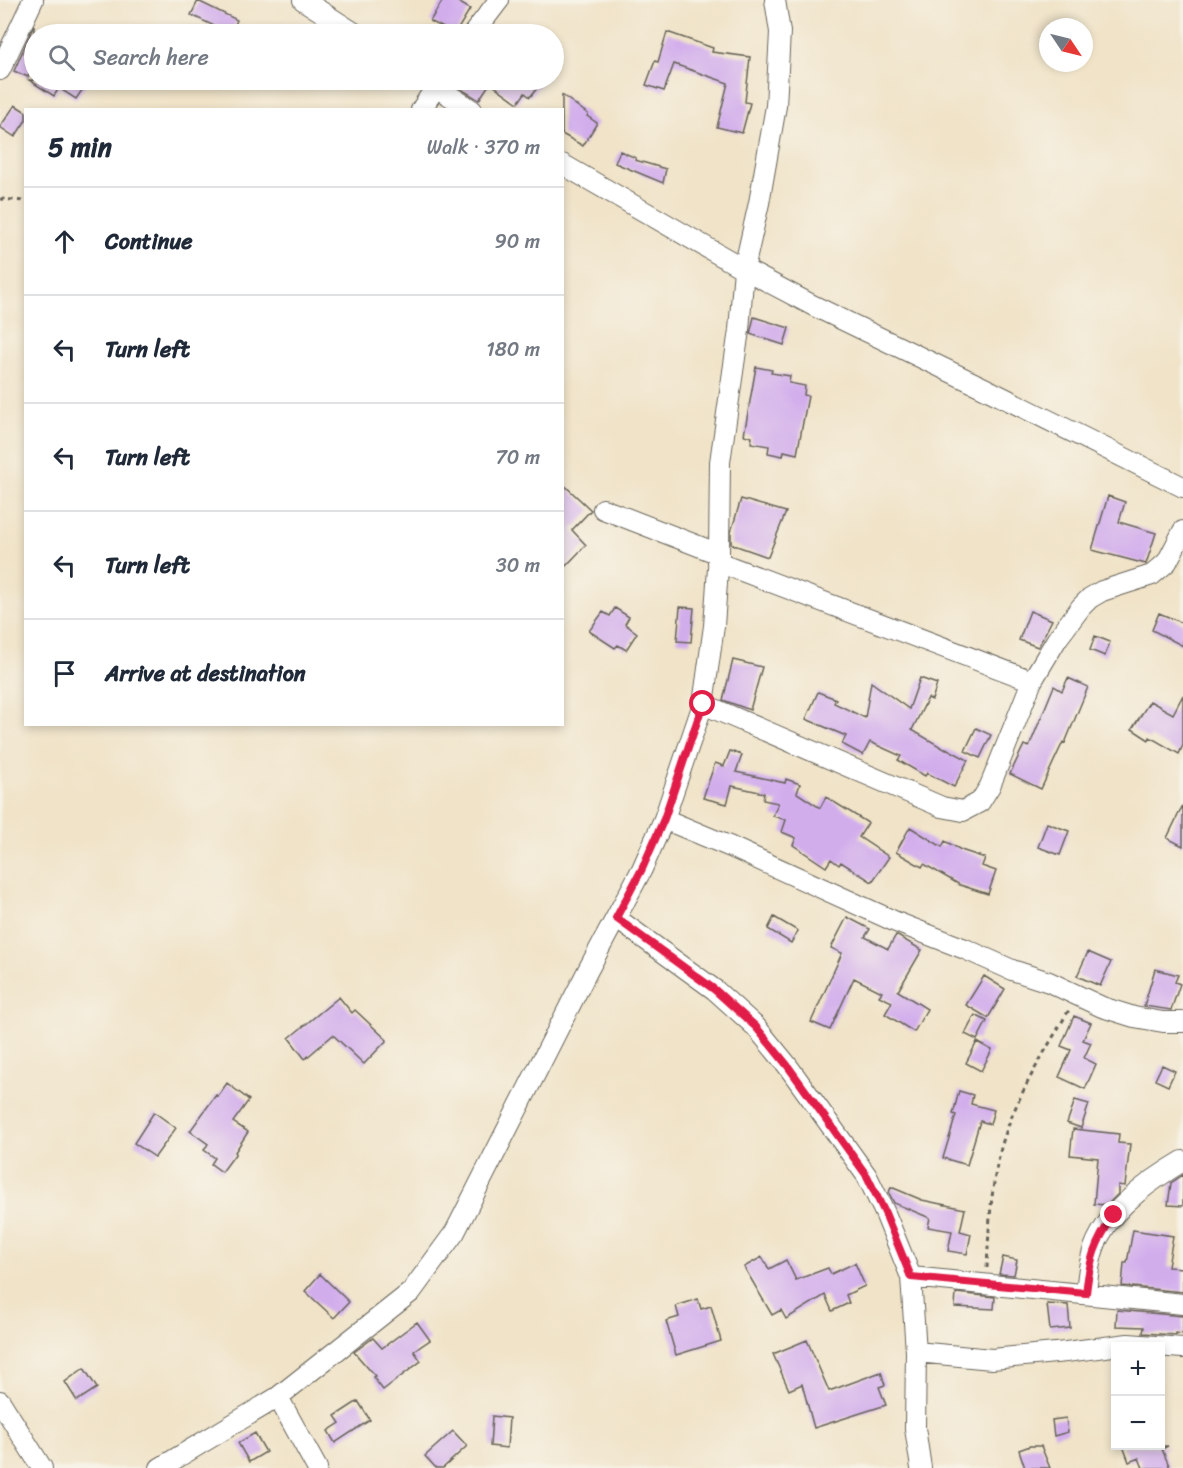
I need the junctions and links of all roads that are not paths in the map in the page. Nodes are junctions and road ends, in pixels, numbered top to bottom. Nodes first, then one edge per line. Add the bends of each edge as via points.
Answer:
1 (33, 0) edge
2 (303, 0) edge
3 (498, 0) edge
4 (775, 0) edge
5 (340, 24) edge
6 (480, 24) edge
7 (0, 70) edge
8 (430, 90) edge
9 (444, 90) edge
10 (423, 108) edge
11 (469, 108) edge
12 (564, 165) edge
13 (744, 269) junction
14 (1183, 487) edge
15 (603, 509) dead end
16 (1183, 531) edge
17 (718, 558) junction
18 (1032, 681) junction
19 (703, 704) junction
20 (664, 819) junction
21 (616, 918) junction
22 (1183, 1022) edge
23 (1183, 1161) edge
24 (911, 1277) junction
25 (1086, 1293) junction
26 (1183, 1304) edge
27 (1183, 1348) edge
28 (916, 1352) junction
29 (278, 1397) junction
30 (0, 1401) edge
31 (42, 1468) edge
32 (160, 1468) edge
33 (317, 1468) edge
34 (921, 1468) edge

1 - 7 street
2 - 5 street
3 - 6 street
4 - 13 street via 780,32 776,106
8 - 10 street
9 - 11 street
12 - 13 street
13 - 14 street
13 - 17 street via 720,462
15 - 17 street
16 - 18 street via 1167,562 1152,575 1090,598 1056,639
17 - 18 street
17 - 19 street
18 - 19 street via 990,786 980,802 963,812 942,807
19 - 20 street
20 - 21 street
20 - 22 street via 896,922 1012,970 1049,981 1102,1007 1134,1017
21 - 24 street via 715,990 756,1027 867,1176
21 - 29 street via 455,1232 411,1292
23 - 25 street via 1158,1175 1114,1215 1094,1249
24 - 25 street
24 - 28 street
25 - 26 street
27 - 28 street via 1128,1344 992,1359
28 - 34 street via 914,1406
29 - 32 street
29 - 33 street
30 - 31 street

